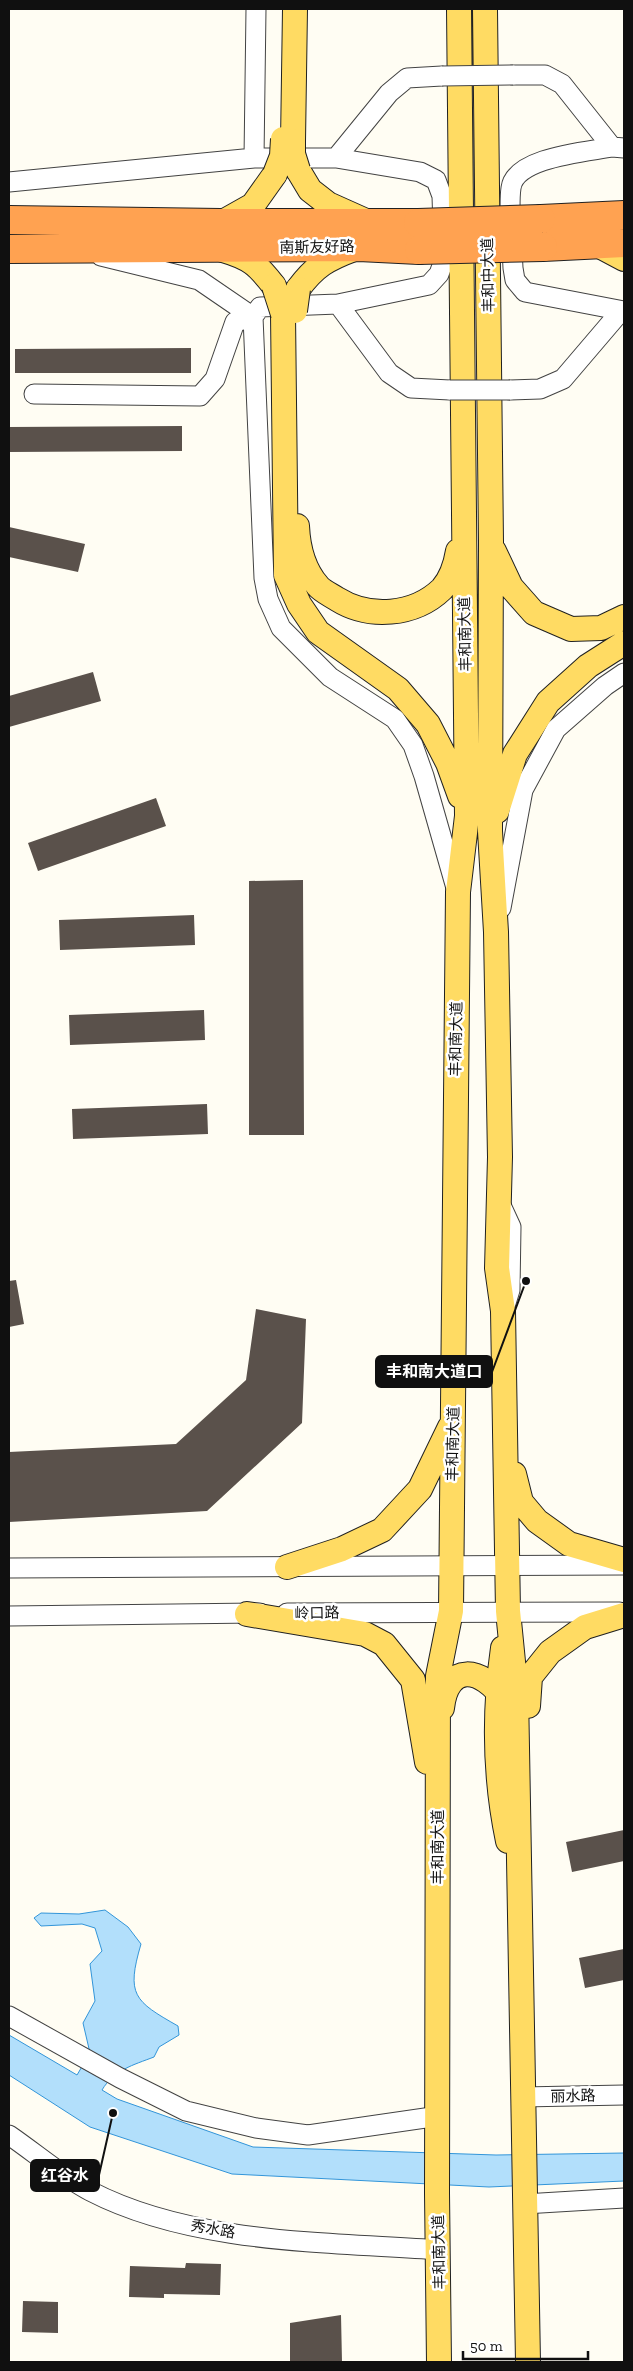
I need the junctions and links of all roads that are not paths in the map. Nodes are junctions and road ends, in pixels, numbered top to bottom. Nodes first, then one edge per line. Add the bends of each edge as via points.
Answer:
1 (256, 9) edge
2 (283, 9) edge
3 (295, 9) edge
4 (459, 9) edge
5 (485, 9) edge
6 (288, 140) junction
7 (618, 148) edge
8 (254, 158) junction
9 (336, 158) junction
10 (9, 182) edge
11 (617, 211) edge
12 (9, 220) edge
13 (362, 234) junction
14 (221, 236) junction
15 (624, 242) edge
16 (594, 243) junction
17 (9, 249) edge
18 (74, 249) junction
19 (624, 259) edge
20 (292, 304) junction
21 (338, 304) junction
22 (623, 311) edge
23 (253, 318) junction
24 (34, 394) dead end
25 (463, 524) junction
26 (491, 542) junction
27 (624, 617) edge
28 (624, 642) edge
29 (624, 673) edge
30 (467, 816) junction
31 (490, 832) junction
32 (458, 892) junction
33 (496, 932) junction
34 (453, 1420) junction
35 (506, 1445) junction
36 (624, 1560) edge
37 (508, 1565) junction
38 (624, 1565) edge
39 (288, 1567) junction
40 (451, 1567) junction
41 (9, 1568) edge
42 (451, 1611) junction
43 (508, 1611) junction
44 (624, 1613) edge
45 (247, 1614) junction
46 (9, 1616) edge
47 (497, 1689) junction
48 (517, 1742) junction
49 (438, 1744) junction
50 (518, 1823) junction
51 (438, 1831) junction
52 (519, 1894) junction
53 (9, 2016) edge
54 (624, 2095) edge
55 (522, 2097) junction
56 (438, 2127) junction
57 (9, 2135) edge
58 (524, 2197) junction
59 (624, 2198) edge
60 (439, 2250) junction
61 (440, 2362) edge
62 (528, 2362) edge

1 - 8 street
2 - 6 main road
3 - 6 main road
4 - 25 main road, 丰和中大道
5 - 26 main road, 丰和中大道
6 - 13 main road, bridge via 298,170 310,190
6 - 14 main road, bridge via 275,174 253,205
7 - 9 street, bridge via 562,84 545,75 442,76 407,78 389,93
7 - 22 street via 536,163 520,170 510,186 515,280 526,292
8 - 9 street
8 - 10 street
9 - 21 street via 420,172 436,180 442,196 444,260 439,274 429,285
11 - 13 highway, 南斯友好路, bridge via 541,219 418,223
12 - 14 highway, 南斯友好路
13 - 14 highway, 南斯友好路
13 - 16 highway, 南斯友好路, bridge via 419,250
13 - 20 main road via 312,271
14 - 18 highway, 南斯友好路
14 - 20 main road, bridge via 259,266
15 - 16 highway, 南斯友好路
16 - 19 main road
17 - 18 highway, 南斯友好路
18 - 23 street via 199,280
20 - 25 main road via 297,536 303,562 318,587 347,605 375,613 414,607 443,588 456,565
20 - 30 main road via 286,576 299,604 318,632 398,689 428,724 448,763
21 - 22 street, bridge via 389,373 411,388 450,390 540,389 563,379
21 - 23 street via 260,307
23 - 24 street via 235,322 215,379 200,396
23 - 32 street via 264,578 268,599 280,628 330,677 395,719 413,745
25 - 30 main road, 丰和南大道
26 - 27 main road via 510,587 534,613 571,629 601,628
26 - 31 main road, 丰和南大道
28 - 31 main road via 588,666 548,702 515,754
29 - 33 street via 556,729 523,790
30 - 32 main road, 丰和南大道
31 - 33 main road, 丰和南大道
32 - 34 main road, 丰和南大道
33 - 35 main road, 丰和南大道 via 500,1201 497,1268 503,1311
34 - 39 main road via 420,1489 382,1530 342,1549
34 - 40 main road, 丰和南大道
35 - 36 main road via 521,1502 537,1521 569,1544
35 - 37 main road, 丰和南大道
37 - 38 street
37 - 40 street
37 - 43 main road, 丰和南大道
39 - 40 street
39 - 41 street
40 - 42 main road, 丰和南大道
42 - 43 street, 岭口路
42 - 45 street, 岭口路
42 - 49 main road, 丰和南大道 via 438,1676
43 - 44 street, 岭口路
43 - 47 main road
43 - 48 main road, 丰和南大道
44 - 50 main road via 585,1627 550,1652 530,1676
45 - 46 street, 岭口路
45 - 51 main road via 365,1634 384,1644 413,1680
47 - 48 main road via 506,1703
47 - 49 main road via 482,1677 458,1676 444,1690
47 - 52 main road via 500,1804
48 - 50 main road, 丰和南大道
49 - 51 main road, 丰和南大道
50 - 52 main road, 丰和南大道
51 - 56 main road, 丰和南大道
52 - 55 main road, 丰和南大道
53 - 56 street via 186,2111 256,2128 308,2135
54 - 55 street, 丽水路
55 - 58 main road, 丰和南大道
56 - 60 main road, 丰和南大道
57 - 60 street, 秀水路 via 89,2190 160,2219 257,2237
58 - 59 street
58 - 62 main road, 丰和南大道
60 - 61 main road, 丰和南大道

